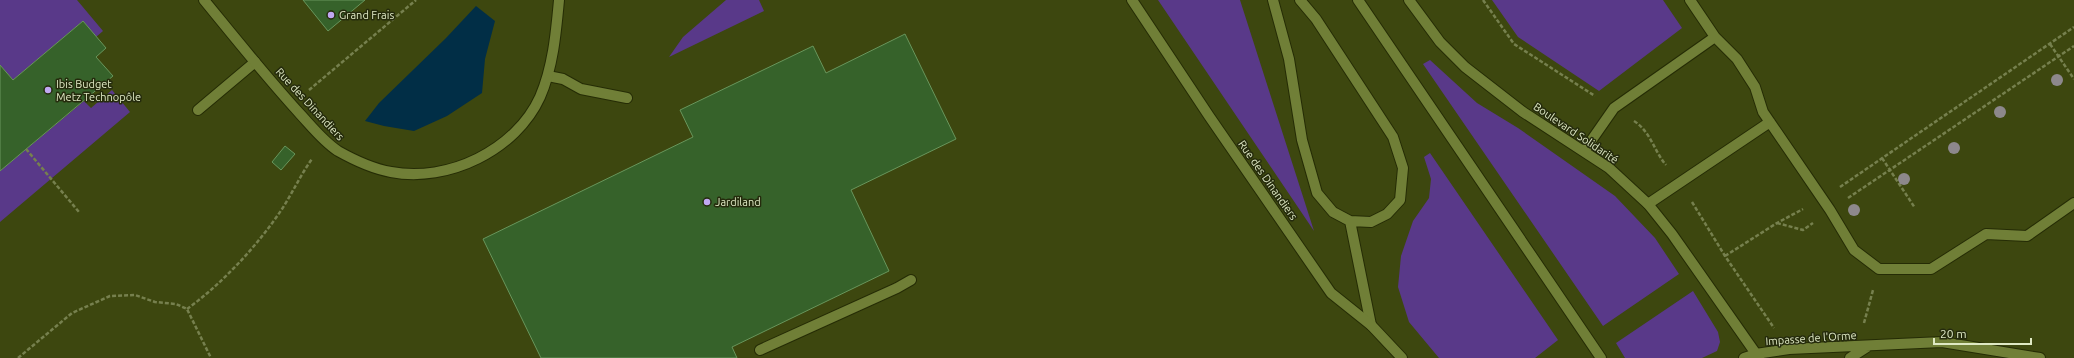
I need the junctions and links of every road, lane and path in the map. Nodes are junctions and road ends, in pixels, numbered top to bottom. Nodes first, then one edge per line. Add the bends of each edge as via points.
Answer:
1 (204, 0) edge
2 (416, 0) edge
3 (559, 0) edge
4 (1132, 0) edge
5 (1273, 0) edge
6 (1300, 0) edge
7 (1358, 0) edge
8 (1409, 0) edge
9 (1483, 0) edge
10 (1690, 0) edge
11 (2074, 27) edge
12 (1715, 37) junction
13 (2050, 44) junction
14 (2074, 46) edge
15 (2058, 56) junction
16 (255, 62) junction
17 (548, 76) junction
18 (2074, 80) edge
19 (627, 98) dead end
20 (292, 105) junction
21 (1614, 108) junction
22 (198, 110) dead end
23 (1770, 122) junction
24 (26, 149) dead end
25 (1584, 151) junction
26 (307, 153) dead end
27 (1882, 158) junction
28 (1890, 171) junction
29 (1680, 184) junction
30 (1822, 199) junction
31 (2074, 203) edge
32 (1648, 204) junction
33 (1915, 208) dead end
34 (1830, 210) junction
35 (79, 212) dead end
36 (1350, 221) junction
37 (1777, 223) junction
38 (1725, 256) junction
39 (1879, 269) junction
40 (910, 280) dead end
41 (187, 310) junction
42 (1371, 325) junction
43 (1862, 329) dead end
44 (1867, 347) junction
45 (1789, 349) junction
46 (760, 350) dead end
47 (1757, 356) edge
48 (18, 358) edge
49 (211, 358) edge
50 (1402, 358) edge
51 (1601, 358) edge
52 (1744, 358) edge
53 (1850, 358) edge
54 (2040, 358) edge

1 - 16 street, Rue des Dinandiers
2 - 20 path
3 - 17 street, Rue des Dinandiers
4 - 42 street, Rue des Dinandiers via 1208,116 1331,293
5 - 36 street via 1289,59 1302,140 1317,193 1333,212
6 - 36 street via 1316,19 1393,137 1402,168 1400,200 1387,214 1371,222
7 - 51 street
8 - 25 street, Boulevard Solidarité via 1440,42 1465,67 1523,112
9 - 21 path via 1514,44
10 - 12 street
11 - 13 path
12 - 21 street
12 - 23 street via 1737,59 1756,87 1763,112
13 - 15 path
13 - 27 path
14 - 15 path
15 - 18 path
15 - 28 path
16 - 20 street, Rue des Dinandiers
16 - 22 street
17 - 19 street via 563,79 581,89
17 - 20 street, Rue des Dinandiers via 540,98 528,119 511,136 492,151 443,172 391,172 361,162 337,150
21 - 25 street
21 - 29 path via 1644,128 1660,158
23 - 29 street
23 - 30 street
24 - 35 path
25 - 32 street, Boulevard Solidarité via 1609,168
26 - 41 path via 312,158 282,210 248,252 208,294
27 - 28 path
27 - 30 path
28 - 33 path
28 - 34 path
29 - 32 street
29 - 38 path
30 - 34 street
30 - 37 path
31 - 39 street via 2026,236 1986,234 1931,269
32 - 47 street, Boulevard Solidarité via 1672,234
34 - 37 path via 1803,230
34 - 39 street via 1854,250
36 - 42 street
37 - 38 path
38 - 45 path
39 - 43 path
40 - 46 street
41 - 48 path via 176,304 155,302 135,295 110,296 72,313
41 - 49 path
42 - 50 street, Rue des Dinandiers
44 - 45 street, Impasse de l'Orme
44 - 53 street, Impasse de l'Orme
44 - 54 street, Impasse de l'Orme via 1942,342
45 - 47 street, Impasse de l'Orme
47 - 52 street, Impasse de l'Orme

